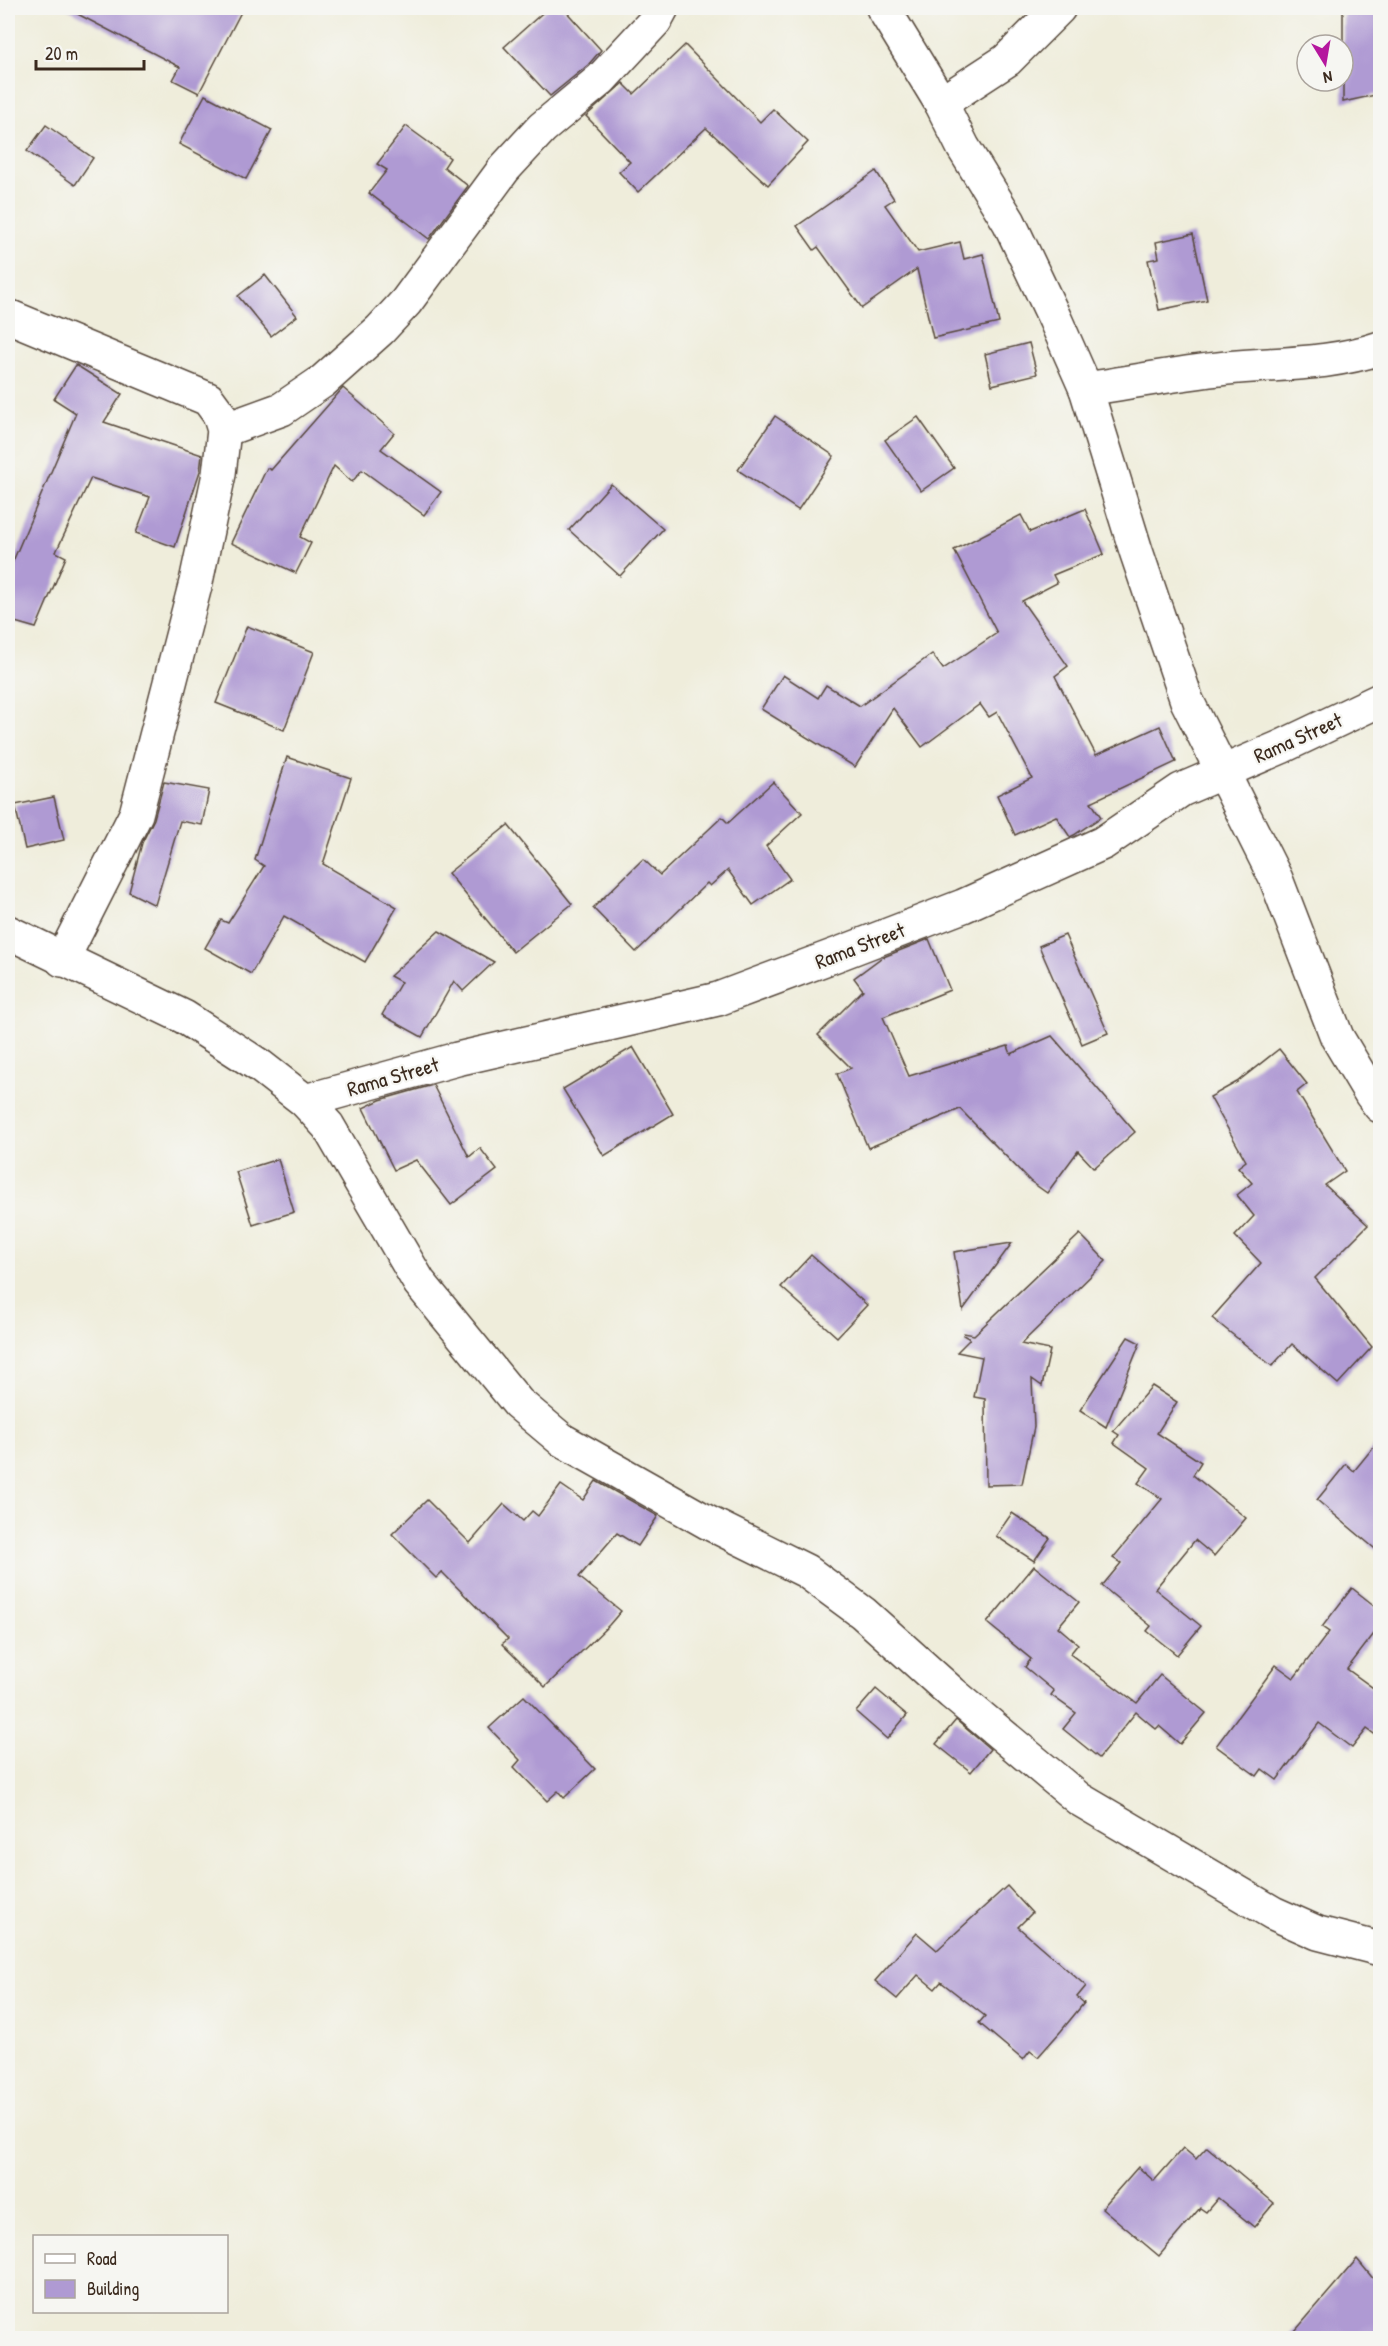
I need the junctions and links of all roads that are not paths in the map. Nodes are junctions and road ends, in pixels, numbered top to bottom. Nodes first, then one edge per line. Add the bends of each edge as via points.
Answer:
1 (662, 8) edge
2 (883, 8) edge
3 (1059, 8) edge
4 (941, 103) junction
5 (8, 316) edge
6 (1380, 348) edge
7 (1086, 388) junction
8 (224, 430) junction
9 (1380, 700) edge
10 (1221, 771) junction
11 (8, 932) edge
12 (62, 960) junction
13 (305, 1101) junction
14 (1380, 1106) edge
15 (1380, 1948) edge

1 - 8 street via 655,21 601,79 542,128 504,169 406,302 380,330 323,381 282,409
2 - 4 street
3 - 4 street via 1007,60
4 - 7 street via 963,147 1010,222
5 - 8 street via 208,399
6 - 7 street via 1316,363 1227,368
7 - 10 street via 1186,701
8 - 12 street via 219,474 196,582 136,814
9 - 10 street, Rama Street
10 - 13 street, Rama Street via 1181,790 1103,843 963,906 718,999 457,1059
10 - 14 street via 1276,879 1337,1037
11 - 12 street
12 - 13 street via 184,1017 260,1066
13 - 15 street via 328,1126 419,1282 519,1403 562,1440 707,1522 806,1571 863,1613 1079,1799 1273,1913 1318,1933

